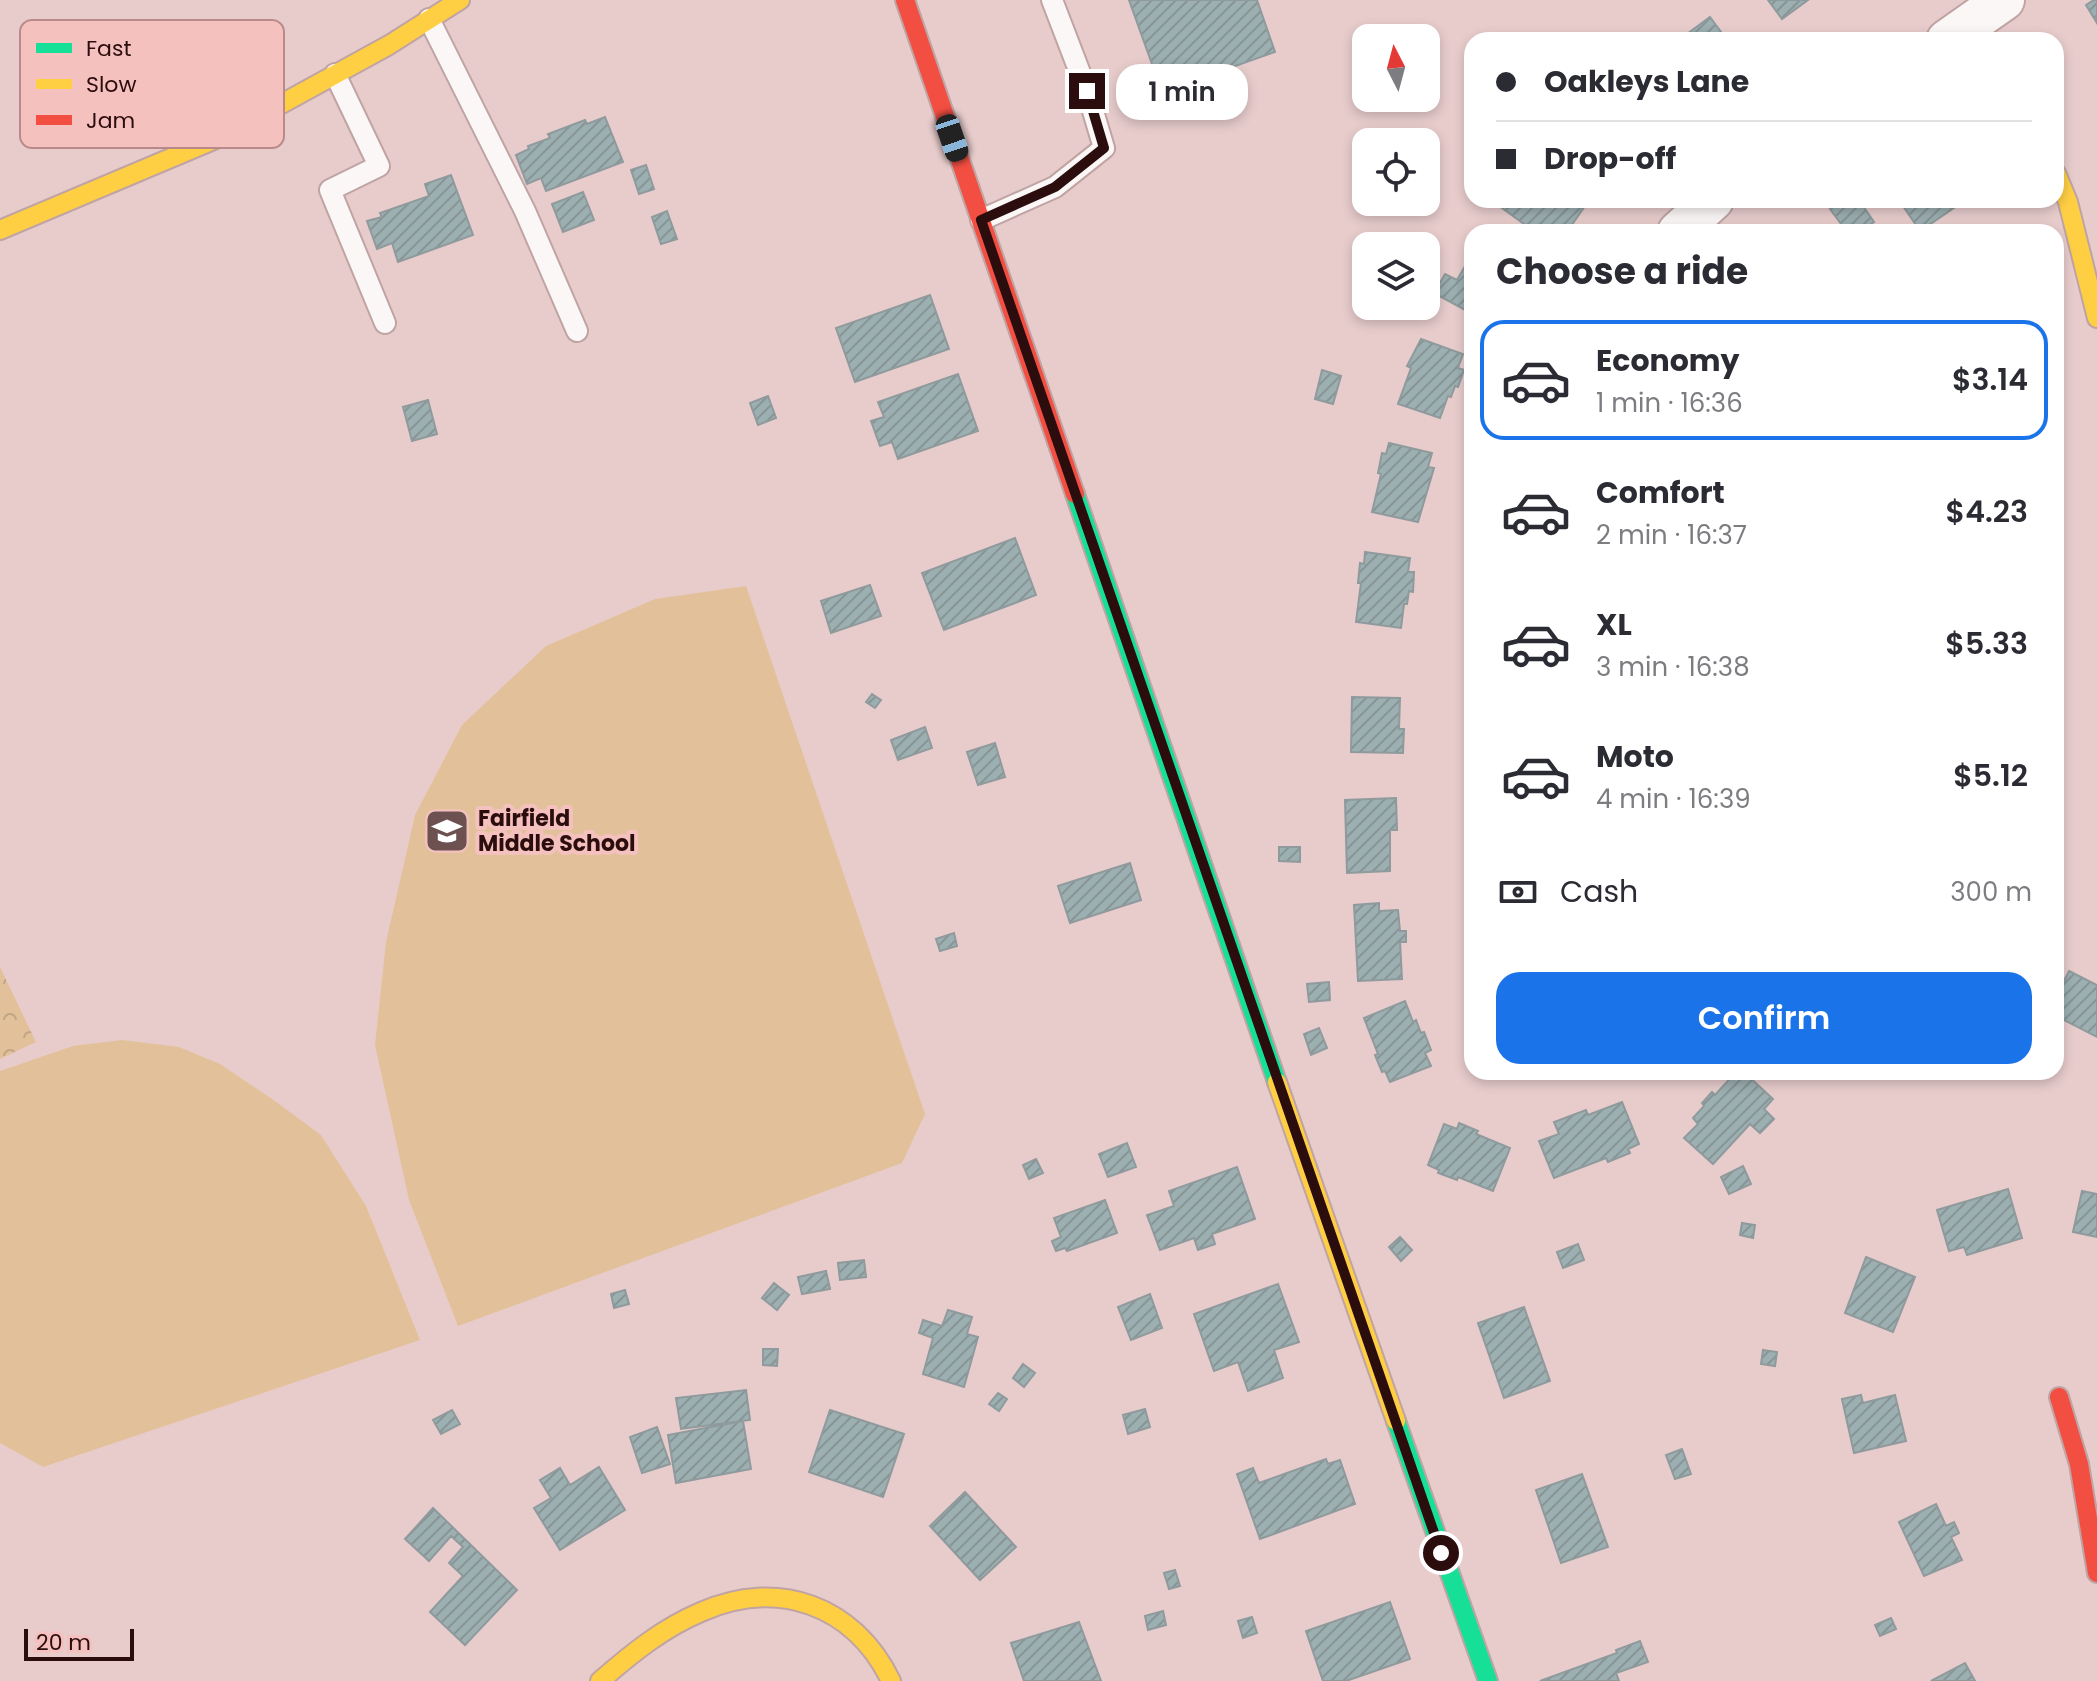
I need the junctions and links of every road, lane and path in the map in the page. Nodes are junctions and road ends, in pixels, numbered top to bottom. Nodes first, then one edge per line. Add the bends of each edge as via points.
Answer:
1 (460, 0) edge
2 (905, 0) edge
3 (1052, 0) edge
4 (429, 19) junction
5 (335, 74) junction
6 (284, 102) edge
7 (195, 148) edge
8 (2064, 192) edge
9 (1704, 208) edge
10 (981, 220) junction
11 (1687, 224) edge
12 (0, 230) edge
13 (2097, 318) edge
14 (385, 323) dead end
15 (577, 331) dead end
16 (2059, 1397) dead end
17 (2097, 1573) edge
18 (600, 1681) edge
19 (891, 1681) edge
20 (1488, 1681) edge

1 - 4 street
2 - 10 street
3 - 10 lane via 1104,148 1055,187
4 - 5 street
4 - 15 lane via 525,211
5 - 6 street
5 - 14 lane via 379,166 330,190
7 - 12 street
8 - 13 street
9 - 11 street
10 - 20 street
16 - 17 street via 2079,1464
18 - 19 street via 637,1648 685,1619 759,1596 800,1600 852,1626

